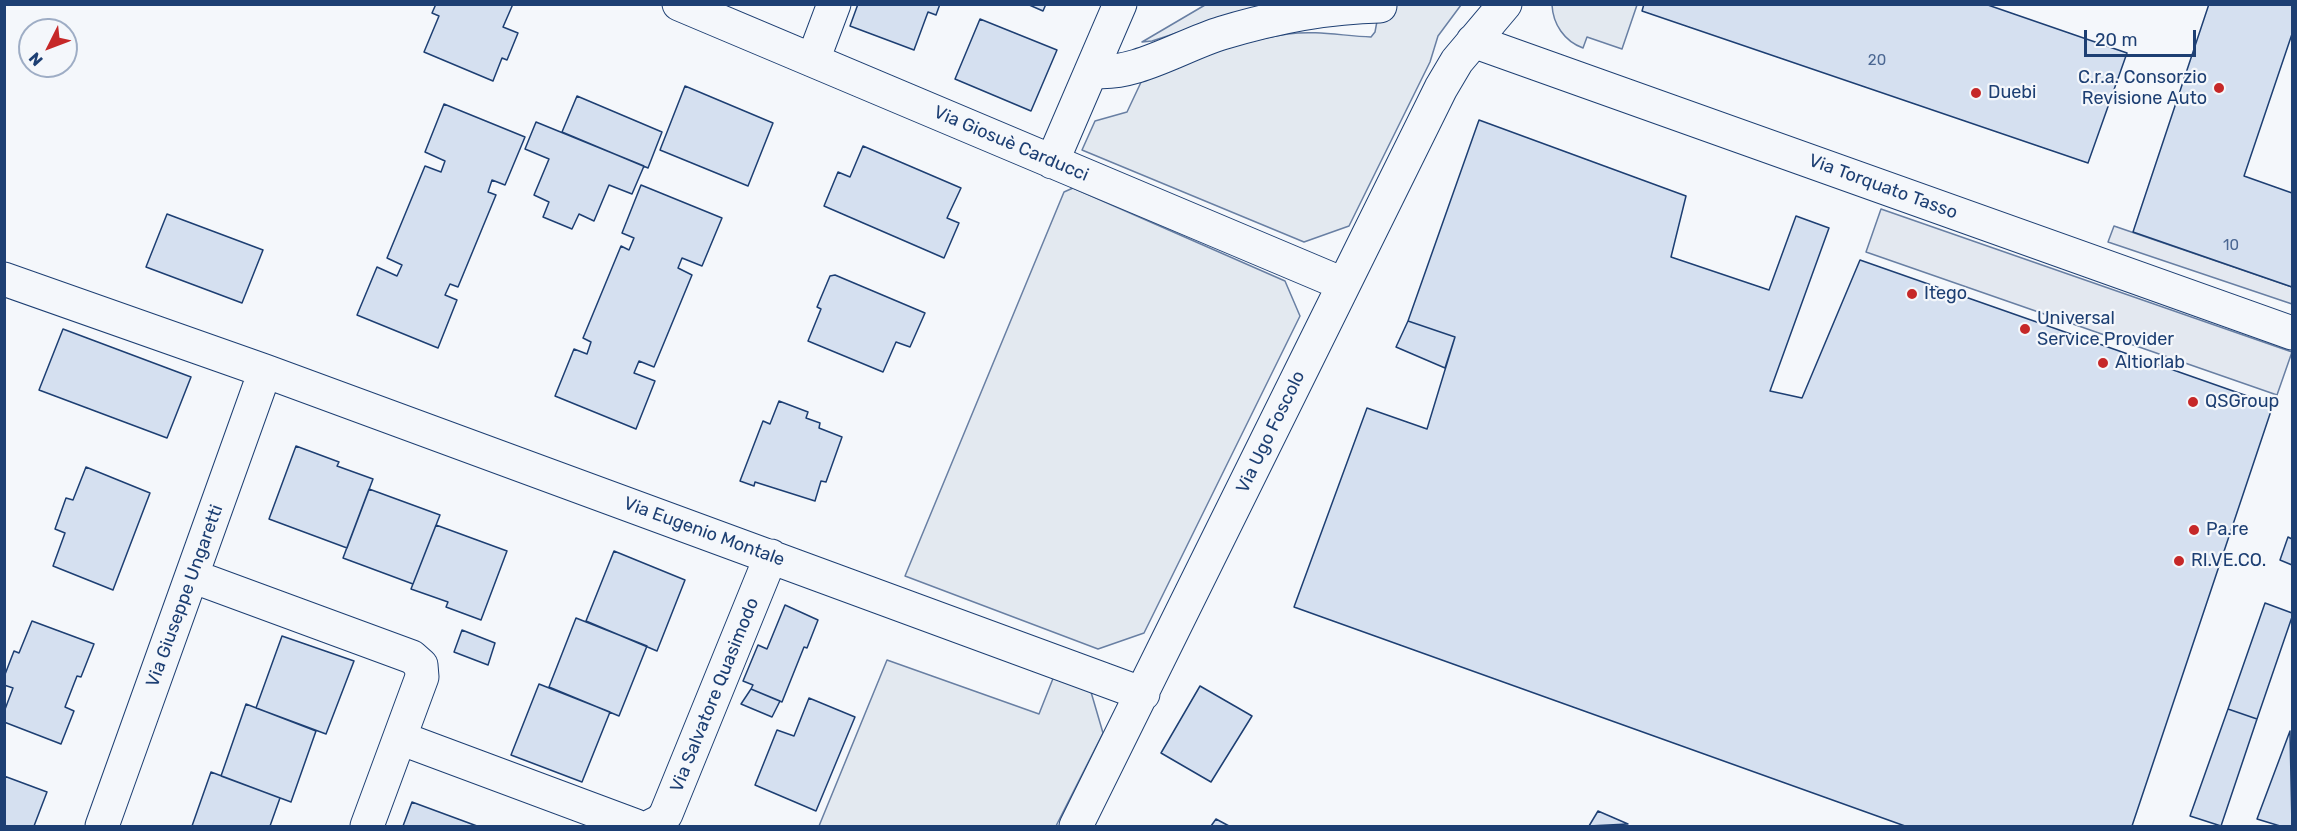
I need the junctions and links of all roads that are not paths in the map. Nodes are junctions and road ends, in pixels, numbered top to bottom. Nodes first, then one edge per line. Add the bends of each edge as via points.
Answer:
1 (679, 4) edge
2 (834, 4) edge
3 (1120, 4) edge
4 (1505, 4) edge
5 (1380, 6) edge
6 (1473, 41) junction
7 (813, 60) junction
8 (1092, 71) junction
9 (1052, 162) junction
10 (4, 279) edge
11 (1343, 284) junction
12 (2292, 333) edge
13 (265, 371) junction
14 (771, 556) junction
15 (192, 576) junction
16 (1143, 694) junction
17 (400, 738) junction
18 (103, 825) edge
19 (367, 826) edge
20 (636, 826) edge
21 (651, 826) edge
22 (1076, 826) edge

1 - 7 street, Via Giosuè Carducci
2 - 7 street
3 - 8 street
4 - 6 street, Via Ugo Foscolo
5 - 8 street via 1335,7 1279,17 1222,33 1119,72
6 - 11 street, Via Ugo Foscolo via 1441,88
6 - 12 street, Via Torquato Tasso
7 - 9 street, Via Giosuè Carducci
8 - 9 street
9 - 11 street, Via Giosuè Carducci
10 - 13 street, Via Eugenio Montale
11 - 16 street, Via Ugo Foscolo
13 - 14 street, Via Eugenio Montale
13 - 15 street, Via Giuseppe Ungaretti
14 - 16 street, Via Eugenio Montale
14 - 21 street, Via Salvatore Quasimodo via 666,814
15 - 17 street via 417,660 422,677
15 - 18 street, Via Giuseppe Ungaretti
16 - 22 street, Via Ugo Foscolo
17 - 19 street
17 - 20 street

